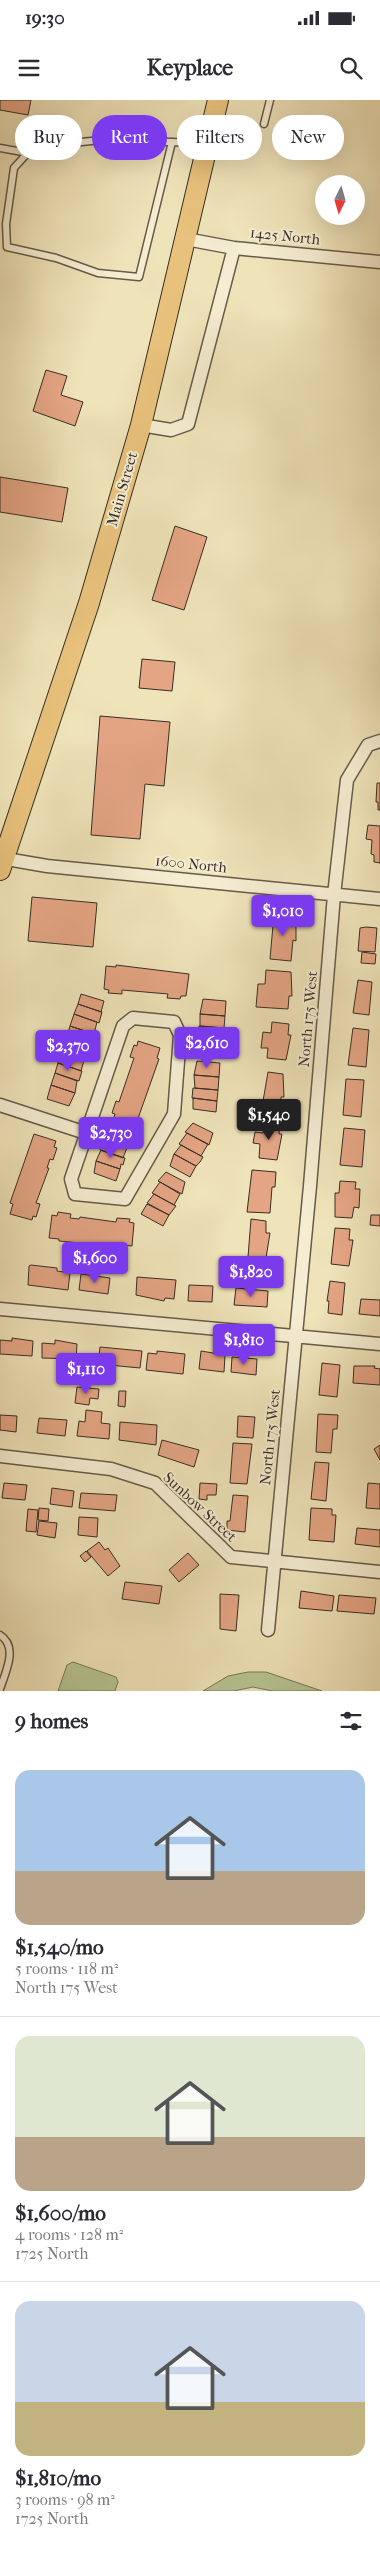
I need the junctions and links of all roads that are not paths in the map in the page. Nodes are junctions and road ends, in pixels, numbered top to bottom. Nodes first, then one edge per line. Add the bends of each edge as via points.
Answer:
1 (218, 100) edge
2 (270, 100) edge
3 (215, 115) edge
4 (264, 124) dead end
5 (82, 142) edge
6 (172, 142) junction
7 (177, 142) edge
8 (0, 148) edge
9 (15, 151) edge
10 (21, 160) edge
11 (204, 160) edge
12 (3, 224) edge
13 (186, 239) junction
14 (234, 248) junction
15 (380, 262) edge
16 (141, 426) junction
17 (374, 743) edge
18 (1, 862) edge
19 (334, 895) junction
20 (380, 899) edge
21 (0, 1105) edge
22 (86, 1133) junction
23 (0, 1309) edge
24 (296, 1336) junction
25 (380, 1344) edge
26 (0, 1456) edge
27 (274, 1563) junction
28 (380, 1572) edge
29 (268, 1630) dead end
30 (0, 1635) edge
31 (0, 1689) edge

1 - 3 main road, Main Street
2 - 4 lane
5 - 6 lane
6 - 7 lane
6 - 12 lane via 139,277 98,273 56,258 7,247
8 - 9 lane
10 - 12 lane via 14,168
11 - 13 main road, Main Street
13 - 14 street, 1425 North
13 - 16 main road, Main Street
14 - 15 street, 1425 North
14 - 16 street via 188,424 171,430
16 - 18 main road, Main Street via 89,603
17 - 19 street, North 175 West via 347,780
18 - 19 street, 1600 North
19 - 20 street, 1600 North
19 - 24 street, North 175 West
21 - 22 street
22 - 22 street via 71,1179 75,1194 126,1199 174,1114 180,1035 174,1022 133,1018 123,1026
23 - 24 street
24 - 25 street
24 - 27 street, North 175 West
26 - 27 street, Sunbow Street via 111,1469 155,1483 230,1557
27 - 28 street, Sunbow Street
27 - 29 street, North 175 West
30 - 31 lane via 10,1649

